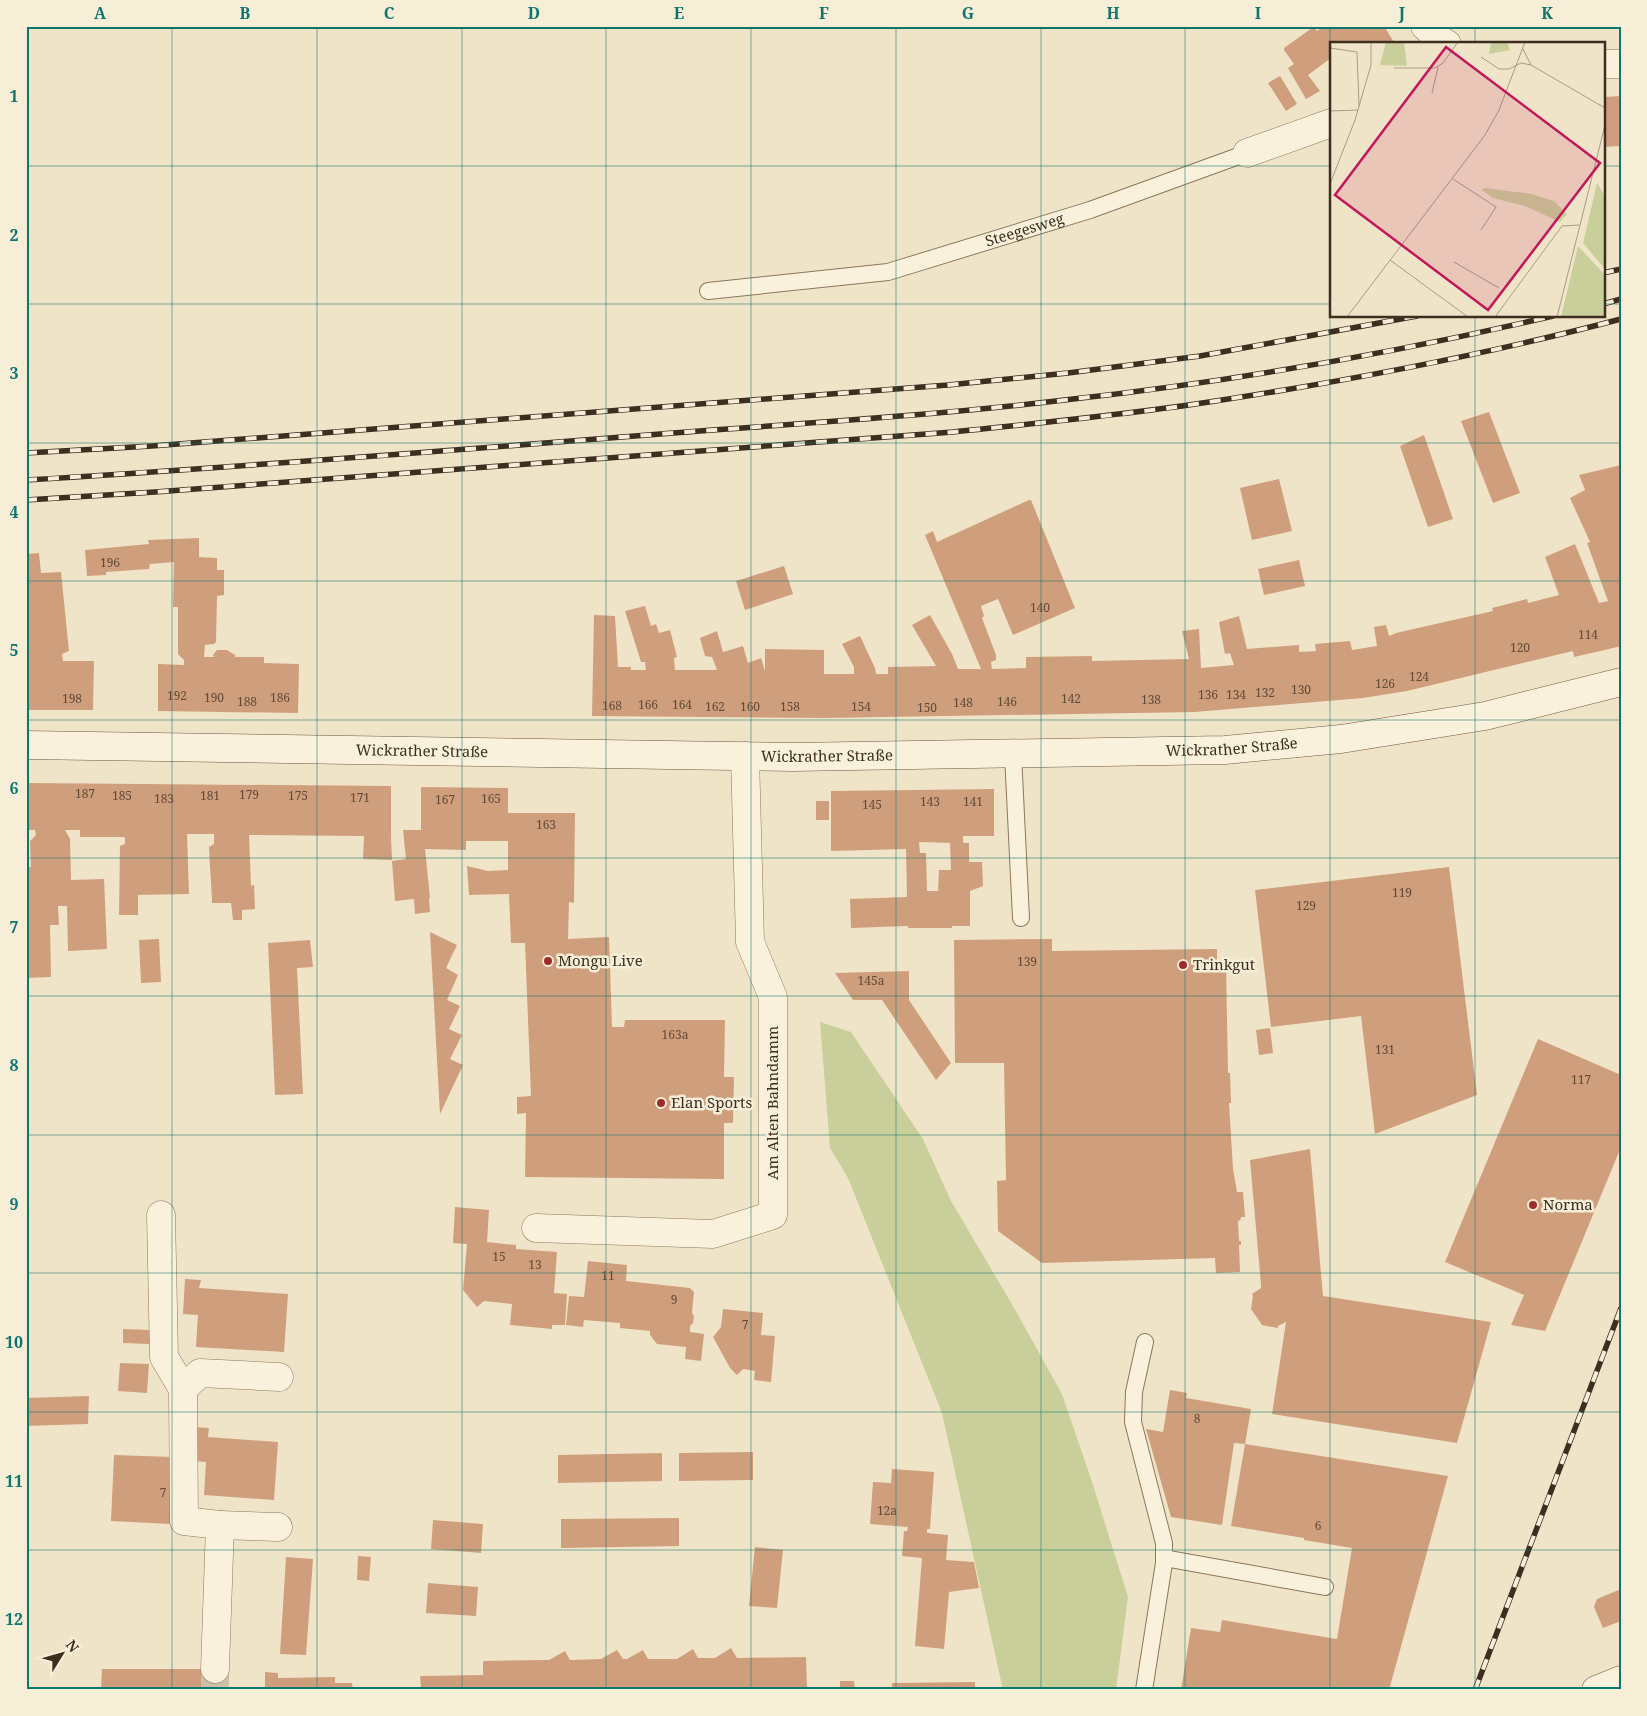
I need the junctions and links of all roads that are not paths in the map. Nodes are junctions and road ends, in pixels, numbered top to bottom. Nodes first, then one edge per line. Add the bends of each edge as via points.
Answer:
1 (1425, 26) edge
2 (1443, 42) edge
3 (1604, 64) edge
4 (1621, 64) edge
5 (1330, 124) edge
6 (1247, 153) joint
7 (708, 291) dead end
8 (1621, 682) edge
9 (26, 745) edge
10 (1013, 754) junction
11 (745, 756) junction
12 (1021, 918) dead end
13 (161, 1215) dead end
14 (536, 1228) dead end
15 (1145, 1342) dead end
16 (278, 1376) dead end
17 (183, 1389) junction
18 (220, 1525) junction
19 (278, 1527) dead end
20 (1164, 1558) junction
21 (1325, 1587) dead end
22 (215, 1669) tunnel mouth
23 (1621, 1680) edge
24 (1144, 1690) edge
25 (1596, 1690) edge

1 - 2 main road
3 - 4 main road
5 - 6 main road, Steegesweg
6 - 7 lane, Steegesweg via 1090,210 888,272
8 - 10 main road, Wickrather Straße via 1485,716 1341,739 1225,750
9 - 11 main road, Wickrather Straße
10 - 11 main road, Wickrather Straße
10 - 12 lane
11 - 14 main road, Am Alten Bahndamm via 750,942 773,997 773,1215 713,1234
13 - 17 main road via 164,1356
15 - 20 lane via 1134,1392 1133,1422 1164,1544
16 - 17 main road via 200,1373
17 - 18 main road via 184,1521
18 - 19 main road
18 - 22 main road
20 - 21 lane
20 - 24 lane
23 - 25 main road

